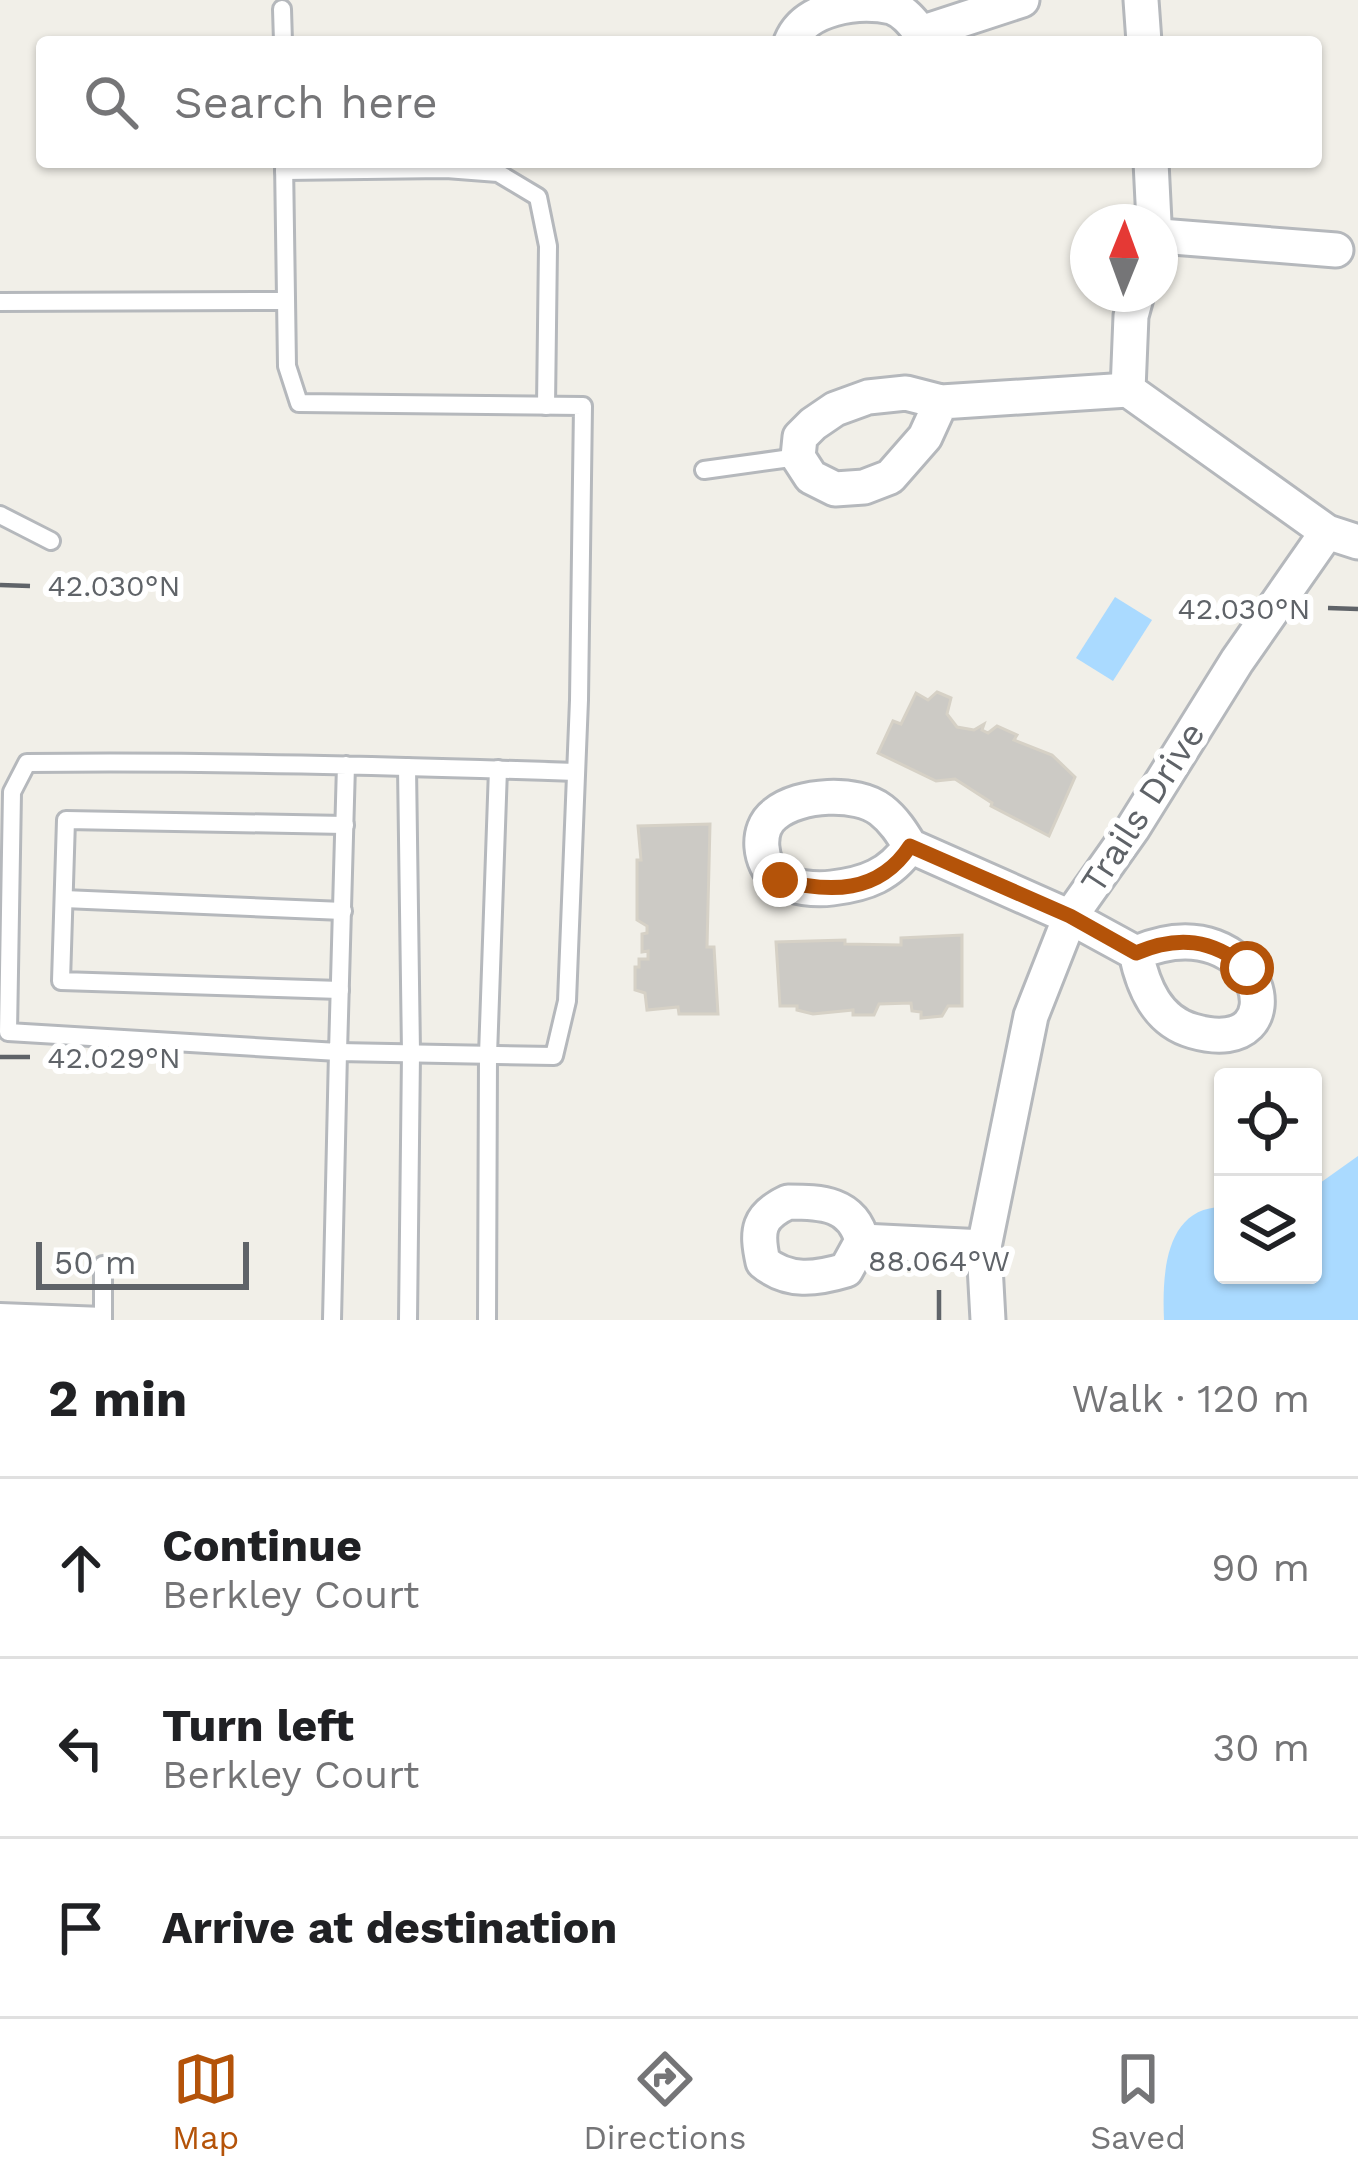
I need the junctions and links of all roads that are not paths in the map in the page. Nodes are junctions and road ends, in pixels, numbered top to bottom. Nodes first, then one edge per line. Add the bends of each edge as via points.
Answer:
1 (1022, 0) edge
2 (1141, 0) edge
3 (282, 9) dead end
4 (283, 36) edge
5 (793, 36) edge
6 (920, 36) edge
7 (926, 36) edge
8 (1144, 36) edge
9 (284, 168) edge
10 (392, 168) edge
11 (1150, 168) edge
12 (1153, 204) edge
13 (1178, 237) edge
14 (1336, 250) dead end
15 (286, 301) junction
16 (0, 302) edge
17 (1132, 312) edge
18 (1128, 390) junction
19 (941, 402) junction
20 (546, 406) junction
21 (798, 457) junction
22 (704, 470) dead end
23 (0, 515) edge
24 (1342, 537) edge
25 (51, 541) dead end
26 (346, 765) junction
27 (407, 767) junction
28 (498, 770) junction
29 (576, 772) junction
30 (345, 825) junction
31 (910, 846) dead end
32 (64, 899) junction
33 (343, 911) junction
34 (1070, 916) junction
35 (1136, 953) dead end
36 (340, 990) junction
37 (338, 1052) junction
38 (411, 1053) junction
39 (488, 1055) junction
40 (862, 1241) dead end
41 (984, 1247) junction
42 (103, 1265) dead end
43 (0, 1312) edge
44 (103, 1318) edge
45 (332, 1320) edge
46 (408, 1320) edge
47 (487, 1320) edge
48 (988, 1320) edge

1 - 7 street
2 - 8 street
3 - 4 lane
5 - 6 street via 818,11 856,1 890,5
9 - 15 lane
10 - 20 lane via 498,173 538,197 548,246
11 - 12 street
13 - 14 street
15 - 16 lane
15 - 20 lane via 287,366 299,403
17 - 18 street
18 - 19 street
18 - 24 street
19 - 21 street via 906,394 835,409 800,437
19 - 21 street via 917,448 890,477 864,487 835,489 811,477
20 - 29 lane via 583,406
21 - 22 lane
23 - 25 lane
24 - 34 street, Trails Drive via 1226,678
26 - 27 lane
26 - 30 lane
26 - 37 lane via 27,763 12,792 8,1033
27 - 28 lane
27 - 38 lane
28 - 29 lane
28 - 39 lane
29 - 39 lane via 567,1001 554,1056
30 - 32 lane via 66,820
30 - 33 lane
31 - 34 street
32 - 33 lane
32 - 36 lane via 61,981
33 - 36 lane
34 - 35 street
34 - 41 street, Trails Drive via 1031,1016
36 - 37 lane
37 - 38 lane
37 - 45 lane
38 - 39 lane
38 - 46 lane
39 - 47 lane
40 - 41 street
41 - 48 street, Trails Drive
42 - 44 lane
43 - 44 lane

